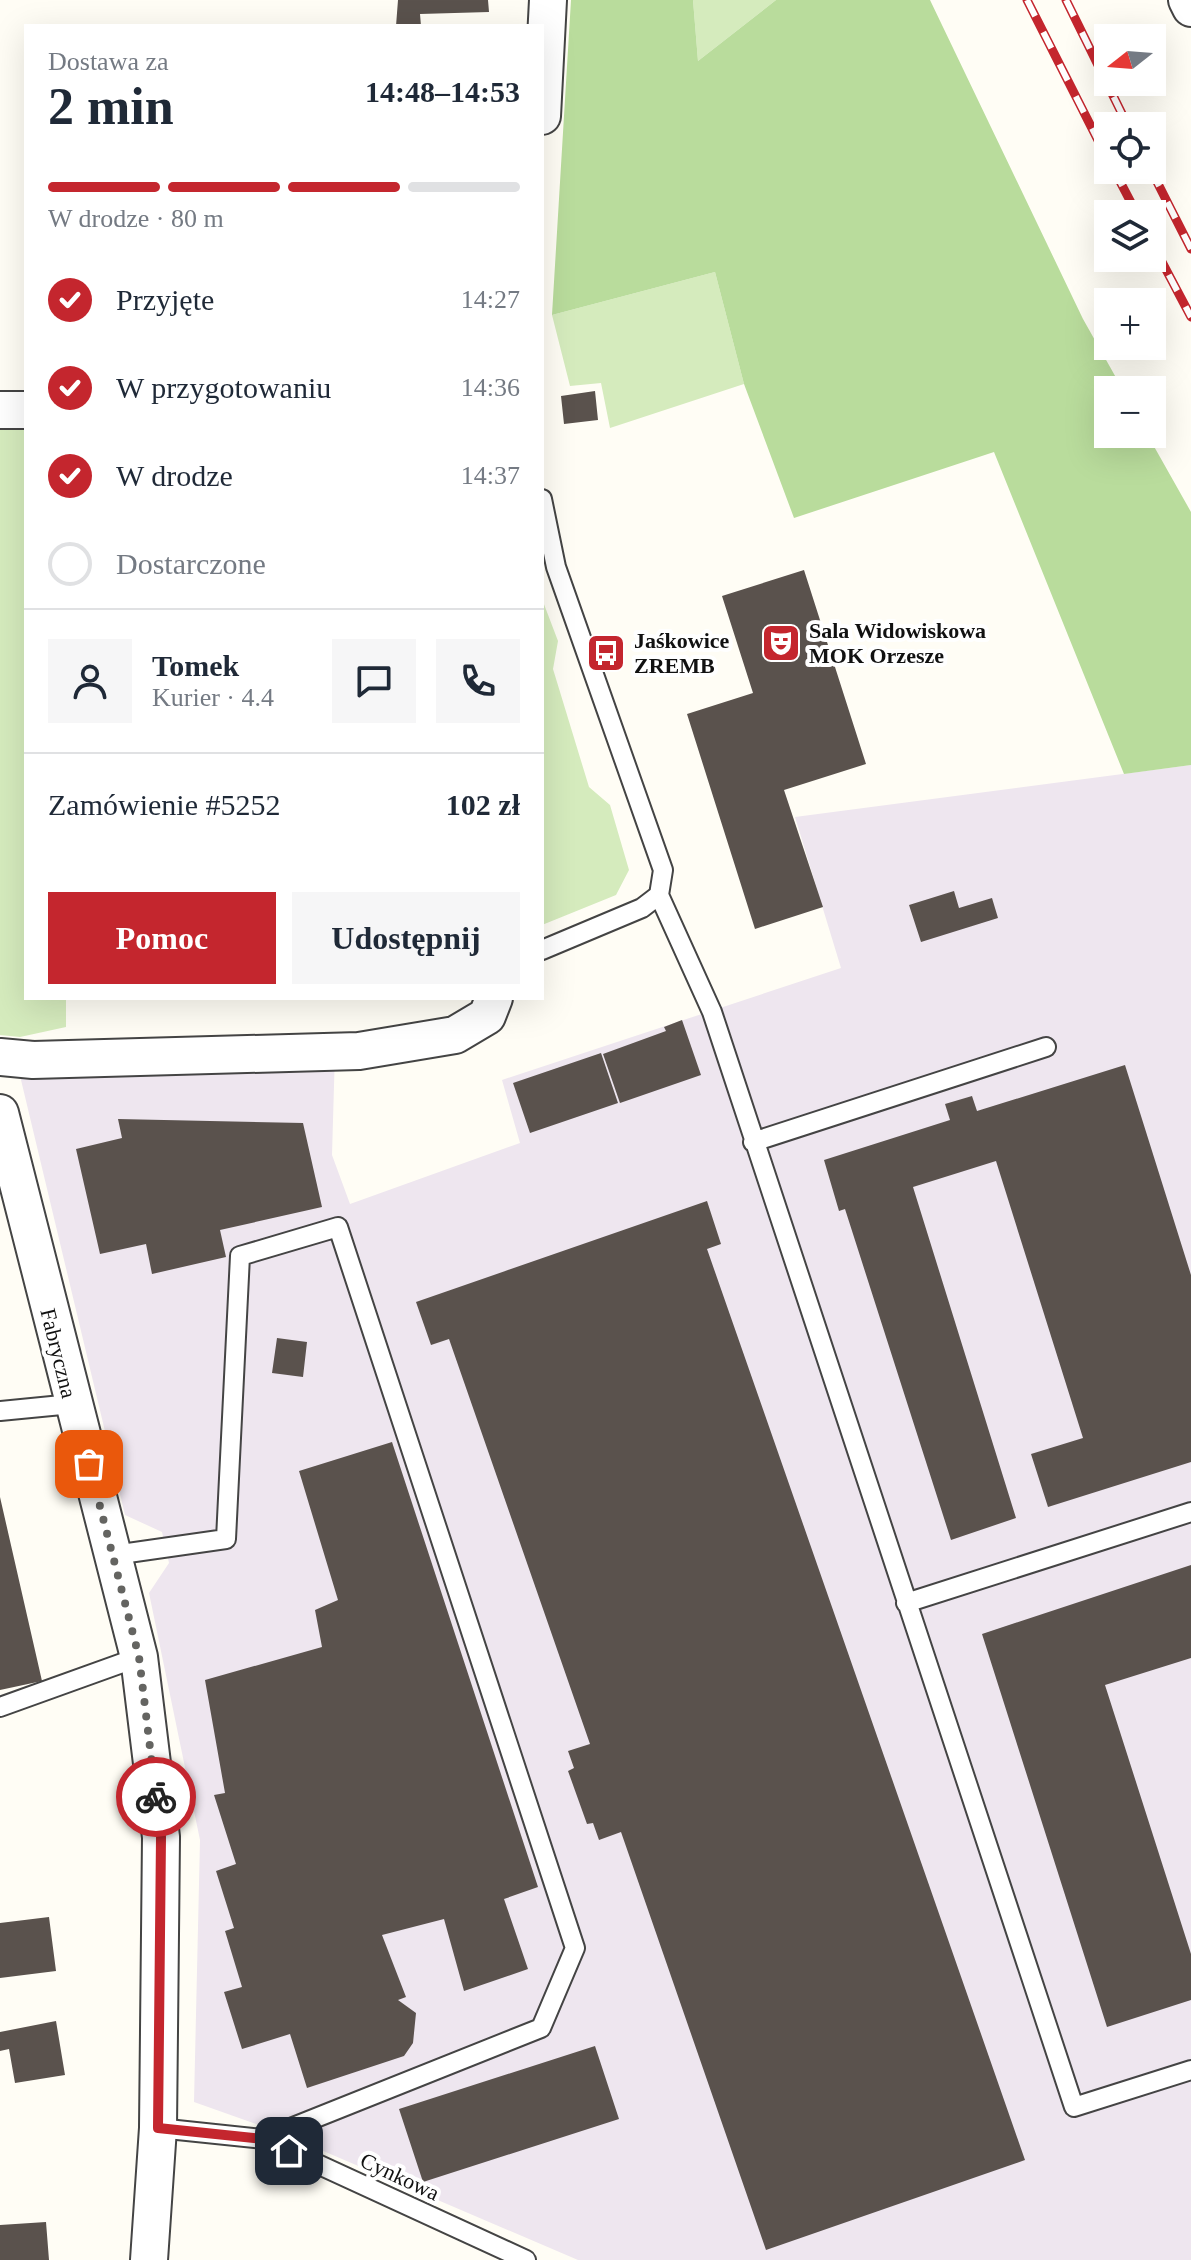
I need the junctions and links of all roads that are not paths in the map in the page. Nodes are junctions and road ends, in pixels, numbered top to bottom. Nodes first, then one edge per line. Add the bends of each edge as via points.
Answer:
1 (548, 0) edge
2 (1187, 0) edge
3 (1191, 8) edge
4 (544, 77) edge
5 (0, 410) edge
6 (24, 410) edge
7 (544, 509) edge
8 (659, 895) junction
9 (544, 949) edge
10 (493, 1000) edge
11 (1046, 1047) dead end
12 (0, 1057) edge
13 (0, 1113) edge
14 (753, 1142) junction
15 (72, 1404) junction
16 (0, 1411) edge
17 (1191, 1512) edge
18 (114, 1555) junction
19 (906, 1603) junction
20 (139, 1657) junction
21 (0, 1707) edge
22 (1191, 2070) edge
23 (158, 2128) junction
24 (263, 2139) junction
25 (149, 2260) edge
26 (526, 2260) edge

1 - 4 street
2 - 3 street
5 - 6 street
7 - 8 lane via 556,567 663,870
8 - 9 lane via 642,908
8 - 14 lane via 712,1012
10 - 12 street via 487,1016 455,1035 359,1051
11 - 14 lane
13 - 15 street, Fabryczna
14 - 19 lane
15 - 16 lane
15 - 18 street, Fabryczna
17 - 19 lane
18 - 20 street, Fabryczna
18 - 24 lane via 226,1539 240,1256 338,1227 575,1948 541,2028
19 - 22 lane via 1074,2107
20 - 21 lane
20 - 23 street, Fabryczna via 161,1837
23 - 24 lane, Cynkowa
23 - 25 street, Fabryczna
24 - 26 lane, Cynkowa

